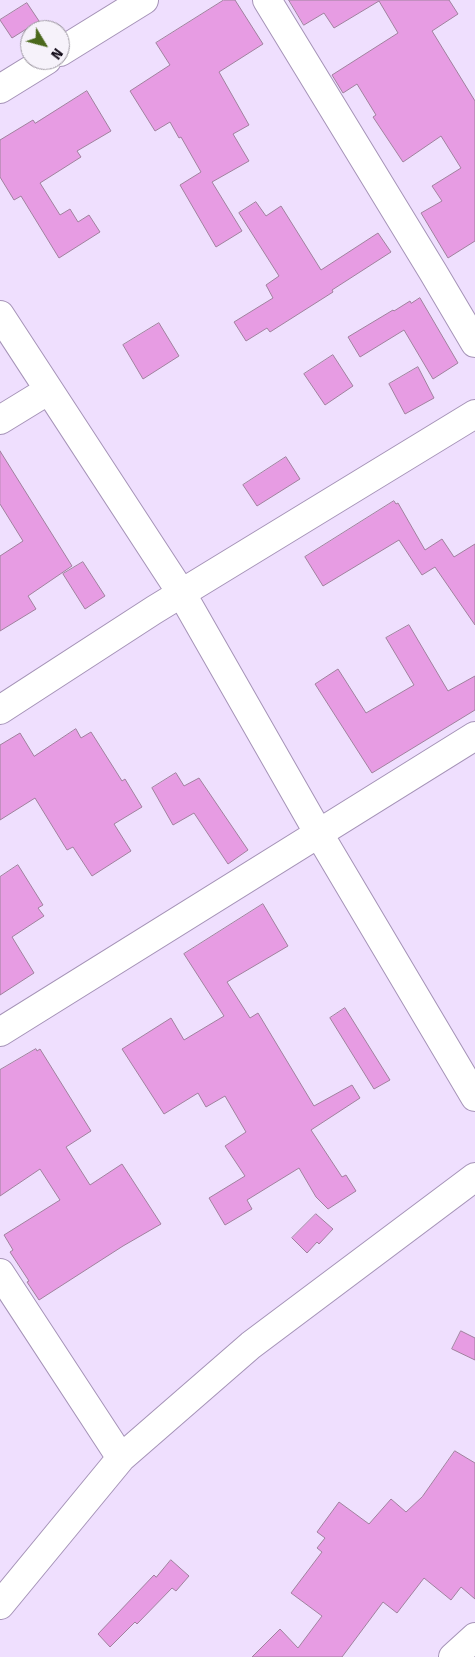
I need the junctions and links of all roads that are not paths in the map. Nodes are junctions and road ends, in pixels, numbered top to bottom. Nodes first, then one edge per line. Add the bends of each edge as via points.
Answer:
1 (144, 0) edge
2 (267, 0) edge
3 (70, 46) edge
4 (31, 70) edge
5 (0, 89) edge
6 (0, 315) edge
7 (475, 343) edge
8 (50, 390) junction
9 (475, 414) edge
10 (0, 420) edge
11 (182, 594) junction
12 (0, 710) edge
13 (475, 736) edge
14 (318, 834) junction
15 (0, 1032) edge
16 (475, 1097) edge
17 (475, 1177) edge
18 (0, 1274) edge
19 (121, 1458) junction
20 (0, 1605) edge
21 (475, 1637) edge
22 (453, 1657) edge

1 - 3 street
2 - 7 street
4 - 5 street
6 - 8 street
8 - 10 street
8 - 11 street
9 - 11 street
11 - 12 street
11 - 14 street
13 - 14 street
14 - 15 street
14 - 16 street
17 - 19 street via 251,1346
18 - 19 street
19 - 20 street
21 - 22 street

